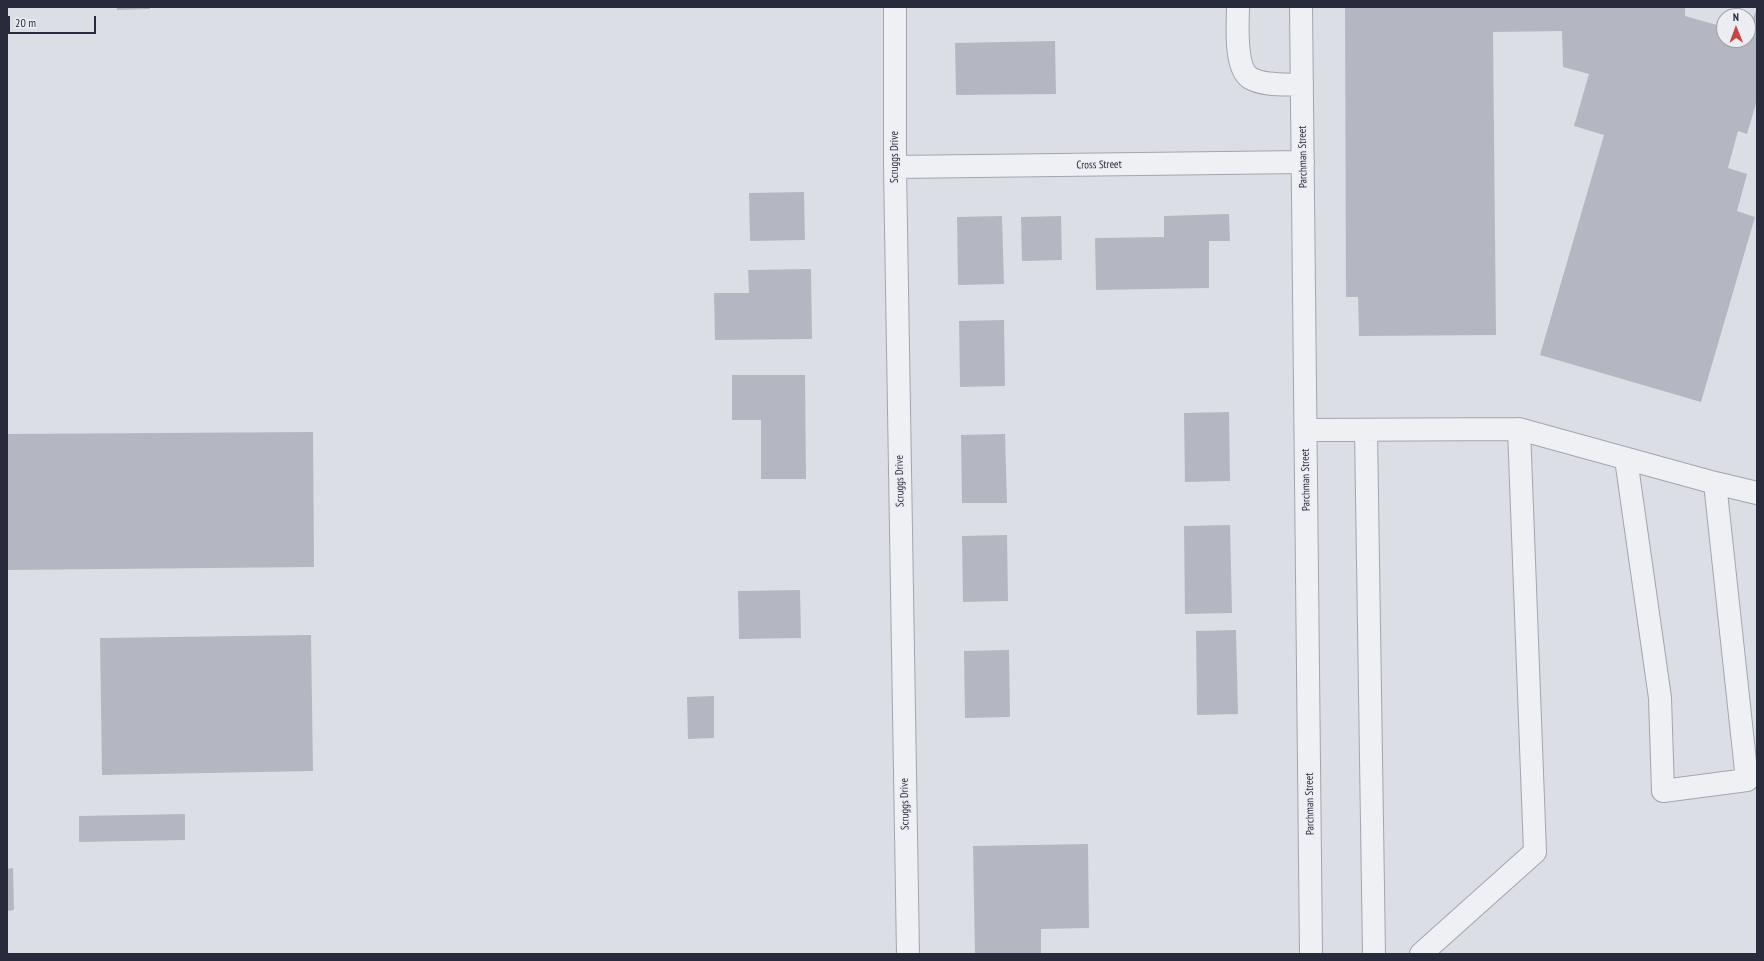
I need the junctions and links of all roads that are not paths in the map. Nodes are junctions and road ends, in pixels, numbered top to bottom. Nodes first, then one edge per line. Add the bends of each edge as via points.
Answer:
1 (895, 7) edge
2 (1238, 7) edge
3 (1301, 7) edge
4 (1302, 85) junction
5 (1303, 162) junction
6 (895, 167) junction
7 (1519, 429) junction
8 (1306, 430) junction
9 (1366, 430) junction
10 (1626, 458) junction
11 (1715, 483) junction
12 (1757, 493) edge
13 (908, 954) edge
14 (1311, 954) edge
15 (1374, 954) edge
16 (1421, 954) edge

1 - 6 street, Scruggs Drive
2 - 4 street via 1238,52 1246,73 1250,77 1266,82
3 - 4 street, Parchman Street
4 - 5 street, Parchman Street
5 - 6 street, Cross Street
5 - 8 street, Parchman Street
6 - 13 street, Scruggs Drive
7 - 9 street
7 - 10 street
7 - 16 street via 1535,852
8 - 9 street
8 - 14 street, Parchman Street
9 - 15 street
10 - 11 street
10 - 11 street via 1660,698 1663,791 1747,780
11 - 12 street

